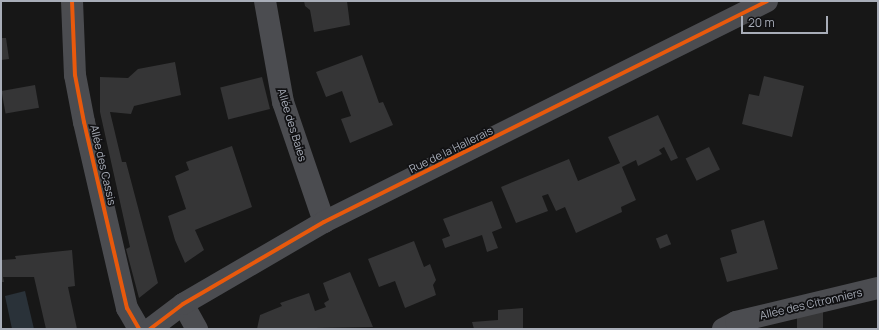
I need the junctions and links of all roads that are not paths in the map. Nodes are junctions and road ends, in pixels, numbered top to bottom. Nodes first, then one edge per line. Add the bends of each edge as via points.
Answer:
1 (72, 1) edge
2 (265, 1) edge
3 (767, 1) edge
4 (324, 222) junction
5 (878, 288) edge
6 (183, 304) junction
7 (138, 329) edge
8 (150, 329) edge
9 (197, 329) edge
10 (723, 329) edge

1 - 7 street, Allée des Cassis via 75,75 84,122 127,308
2 - 4 street, Allée des Baies via 283,102
3 - 4 street, Rue de la Hallerais
4 - 6 street, Rue de la Hallerais
5 - 10 street, Allée des Citronniers via 736,322
6 - 8 street, Rue de la Hallerais
6 - 9 street

